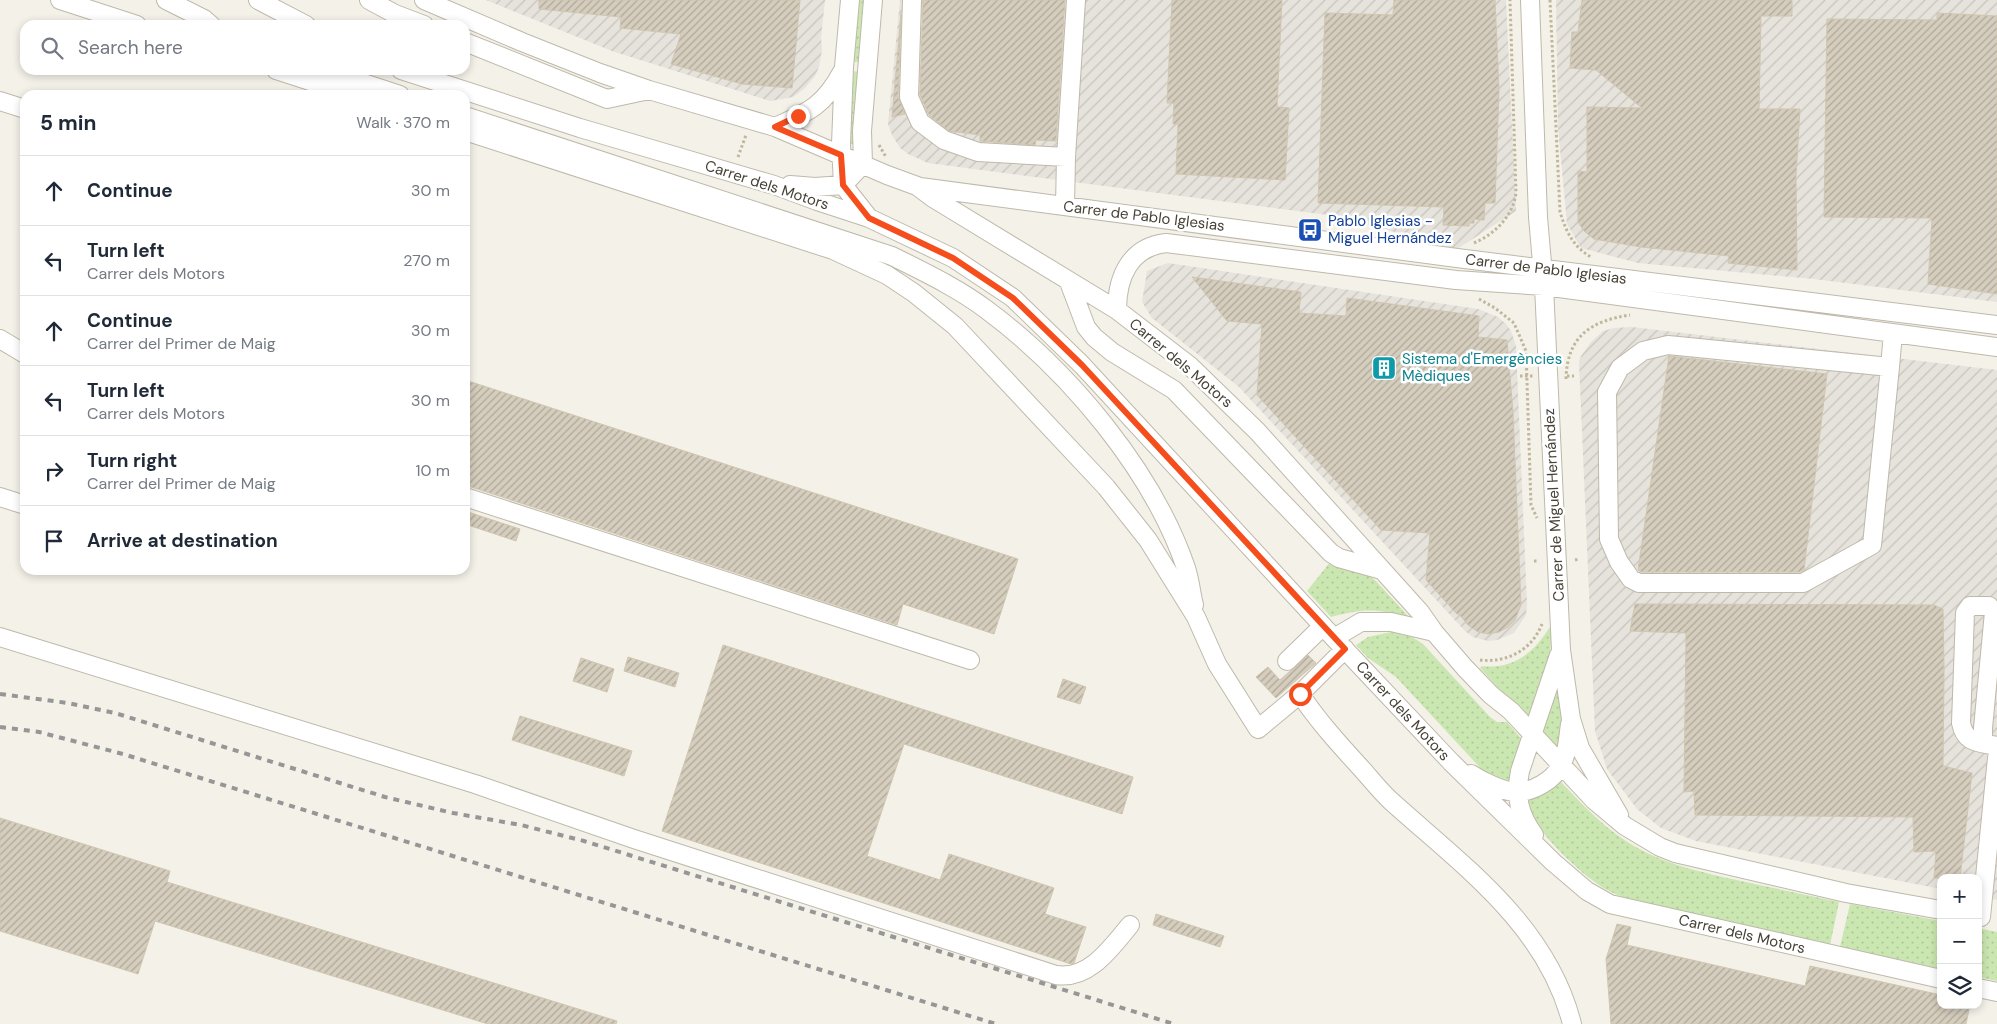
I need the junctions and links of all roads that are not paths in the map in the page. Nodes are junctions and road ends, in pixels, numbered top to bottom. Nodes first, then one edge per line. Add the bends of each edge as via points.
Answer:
1 (60, 0) edge
2 (166, 0) edge
3 (258, 0) edge
4 (369, 0) edge
5 (424, 0) edge
6 (850, 0) edge
7 (874, 0) edge
8 (912, 0) edge
9 (1076, 0) edge
10 (1530, 0) edge
11 (122, 20) edge
12 (205, 20) edge
13 (296, 20) edge
14 (411, 20) edge
15 (470, 44) edge
16 (844, 67) junction
17 (292, 75) edge
18 (339, 75) edge
19 (416, 75) edge
20 (338, 90) edge
21 (385, 90) edge
22 (463, 90) edge
23 (649, 90) junction
24 (470, 92) edge
25 (0, 101) edge
26 (20, 107) edge
27 (470, 118) edge
28 (775, 127) junction
29 (470, 133) edge
30 (841, 155) junction
31 (1066, 157) junction
32 (863, 164) junction
33 (774, 184) junction
34 (843, 185) junction
35 (917, 186) junction
36 (1065, 206) junction
37 (869, 218) junction
38 (1542, 268) junction
39 (1069, 282) junction
40 (1544, 286) junction
41 (1117, 310) junction
42 (1997, 325) edge
43 (1894, 333) junction
44 (0, 339) edge
45 (1997, 347) edge
46 (20, 351) edge
47 (1890, 367) junction
48 (0, 497) edge
49 (470, 499) edge
50 (20, 503) edge
51 (1382, 570) junction
52 (1196, 617) junction
53 (1434, 632) junction
54 (0, 637) edge
55 (1334, 638) junction
56 (1561, 650) junction
57 (970, 660) dead end
58 (1287, 661) dead end
59 (1300, 694) junction
60 (1571, 719) junction
61 (1533, 734) junction
62 (1990, 745) edge
63 (1997, 758) edge
64 (1451, 762) junction
65 (1562, 765) junction
66 (1516, 792) junction
67 (1625, 826) junction
68 (1553, 862) junction
69 (1937, 909) edge
70 (1985, 918) edge
71 (1130, 925) dead end
72 (1937, 978) edge
73 (1982, 989) edge
74 (1997, 992) edge
75 (1572, 1024) edge

1 - 11 street
2 - 12 street
3 - 13 street
4 - 14 street
5 - 23 street, Carrer dels Motors via 522,42
6 - 16 street
7 - 32 street via 862,131
8 - 31 street via 909,97 920,122 944,140 978,152
9 - 31 street
10 - 38 street, Carrer de Miguel Hernández
15 - 23 street via 607,99
16 - 28 street via 833,89 816,107
16 - 30 street
17 - 20 street
18 - 21 street
19 - 22 street, Carrer dels Motors
23 - 28 street, Carrer dels Motors
24 - 33 street, Carrer dels Motors
25 - 26 street
27 - 52 street via 892,256 986,309 1042,356 1109,432 1141,476 1177,544 1187,570
28 - 30 street, Carrer dels Motors
29 - 52 street via 833,250 887,275 914,293 981,351 1106,487 1148,540
30 - 32 street, Carrer dels Motors
30 - 34 street
31 - 36 street
32 - 34 street
32 - 35 street, Carrer dels Motors
33 - 34 street
33 - 37 street, Carrer dels Motors
34 - 37 street
35 - 36 street, Carrer de Pablo Iglesias
35 - 39 street, Carrer dels Motors
36 - 38 street, Carrer de Pablo Iglesias
37 - 55 street, Carrer dels Motors via 953,258 1013,298 1082,365
38 - 40 street, Carrer de Miguel Hernández
38 - 42 street, Carrer de Pablo Iglesias
39 - 41 street, Carrer dels Motors
39 - 51 street, Carrer dels Motors via 1082,319 1094,336 1112,352 1174,390 1331,553 1338,558
40 - 41 street, Carrer de Pablo Iglesias via 1456,280 1166,243 1148,248 1130,262 1119,283
40 - 43 street, Carrer de Pablo Iglesias
40 - 56 street, Carrer de Miguel Hernández
41 - 51 street, Carrer dels Motors via 1219,392
43 - 45 street, Carrer de Pablo Iglesias
43 - 47 street
44 - 46 street
47 - 47 street via 1872,545 1803,583 1639,584 1631,579 1609,539 1607,392 1620,368 1643,351 1668,346
48 - 50 street
49 - 57 street
51 - 53 street, Carrer dels Motors
52 - 59 street via 1218,664 1258,729
53 - 55 street via 1391,622 1361,622
53 - 61 street, Carrer dels Motors
54 - 71 street via 475,784 1056,975 1073,975 1089,967
55 - 58 street
55 - 59 street
55 - 64 street, Carrer dels Motors
56 - 60 street, Carrer de Miguel Hernández
56 - 61 street, Carrer de Miguel Hernández
59 - 75 street via 1320,723 1390,799 1474,873 1521,923 1548,964
60 - 65 street, Carrer de Miguel Hernández
60 - 67 street, Carrer de Miguel Hernández via 1580,748
61 - 65 street, Carrer dels Motors
61 - 66 street, Carrer de Miguel Hernández
62 - 62 street via 1983,728 1994,612 1989,606 1970,606 1966,613 1963,734 1970,740
63 - 70 street
64 - 66 street via 1486,783
64 - 68 street, Carrer dels Motors
65 - 66 street via 1536,788
65 - 67 street, Carrer dels Motors
66 - 68 street, Carrer de Miguel Hernández via 1525,822
67 - 69 street, Carrer dels Motors via 1675,853 1846,893
68 - 72 street, Carrer dels Motors via 1587,892 1610,904
73 - 74 street

